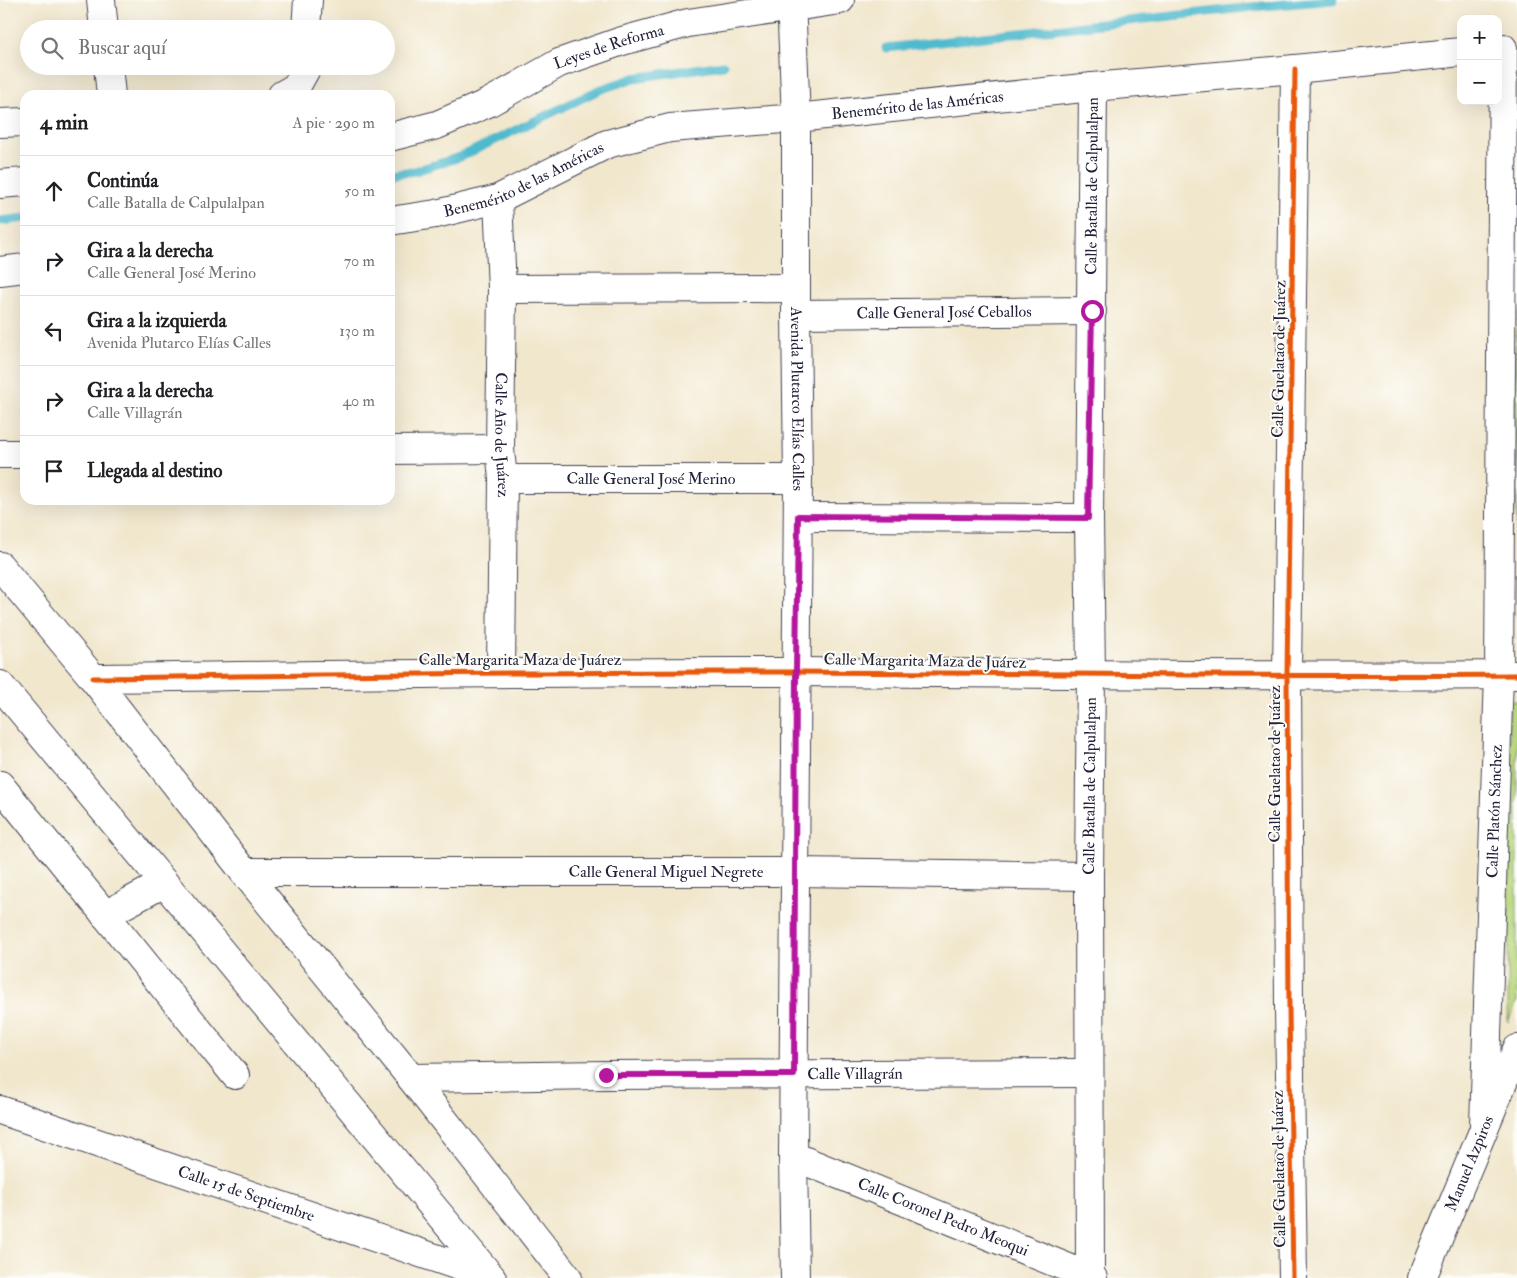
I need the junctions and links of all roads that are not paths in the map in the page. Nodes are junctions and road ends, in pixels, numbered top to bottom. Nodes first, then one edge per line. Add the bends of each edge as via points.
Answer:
1 (101, 0) edge
2 (308, 0) edge
3 (840, 0) edge
4 (791, 14) edge
5 (103, 20) edge
6 (307, 20) edge
7 (1506, 48) edge
8 (1457, 52) edge
9 (1295, 70) junction
10 (109, 75) edge
11 (302, 75) edge
12 (1093, 87) junction
13 (110, 90) edge
14 (290, 90) edge
15 (796, 105) junction
16 (20, 122) edge
17 (0, 124) edge
18 (395, 136) edge
19 (20, 182) edge
20 (0, 184) edge
21 (498, 199) junction
22 (395, 220) edge
23 (20, 269) edge
24 (0, 271) edge
25 (502, 288) junction
26 (796, 301) junction
27 (1092, 311) junction
28 (500, 448) junction
29 (395, 450) edge
30 (0, 454) edge
31 (20, 454) edge
32 (503, 479) junction
33 (798, 479) junction
34 (798, 516) junction
35 (1088, 518) junction
36 (0, 566) edge
37 (500, 672) junction
38 (796, 672) junction
39 (1091, 675) junction
40 (1287, 675) junction
41 (1508, 675) edge
42 (93, 678) junction
43 (0, 685) edge
44 (0, 785) edge
45 (244, 872) junction
46 (795, 872) junction
47 (1089, 876) junction
48 (164, 883) junction
49 (105, 915) junction
50 (1517, 1049) edge
51 (1088, 1073) junction
52 (235, 1075) dead end
53 (794, 1075) junction
54 (411, 1078) junction
55 (0, 1110) edge
56 (1484, 1125) junction
57 (793, 1156) junction
58 (1091, 1277) edge
59 (492, 1278) edge
60 (568, 1278) edge
61 (796, 1278) edge
62 (1293, 1278) edge
63 (1422, 1278) edge

1 - 5 street
2 - 6 street
3 - 4 street, Leyes de Reforma
4 - 15 street, Avenida Plutarco Elías Calles
4 - 18 street, Leyes de Reforma via 688,23 622,41 559,63 488,103 437,125
7 - 41 street, Calle Platón Sánchez
8 - 9 street, Benemérito de las Américas
9 - 12 street, Benemérito de las Américas
9 - 40 street, Calle Guelatao de Juárez
10 - 13 street
11 - 14 street
12 - 15 street, Benemérito de las Américas
12 - 27 street, Calle Batalla de Calpulalpan
15 - 21 street, Benemérito de las Américas via 670,128 607,144
15 - 26 street, Avenida Plutarco Elías Calles
16 - 17 street
19 - 20 street
21 - 22 street, Benemérito de las Américas
21 - 25 street, Calle Año de Juárez
23 - 24 street
25 - 26 street, Calle General José Ceballos
25 - 28 street, Calle Año de Juárez
26 - 27 street, Calle General José Ceballos
26 - 33 street, Avenida Plutarco Elías Calles
27 - 35 street, Calle Batalla de Calpulalpan
28 - 29 street
28 - 32 street, Calle Año de Juárez
30 - 31 street
32 - 33 street, Calle General José Merino
32 - 37 street, Calle Año de Juárez
33 - 34 street, Avenida Plutarco Elías Calles
34 - 35 street
34 - 38 street, Avenida Plutarco Elías Calles
35 - 39 street, Calle Batalla de Calpulalpan
36 - 42 street
37 - 38 street, Calle Margarita Maza de Juárez
37 - 42 street, Calle Margarita Maza de Juárez
38 - 39 street, Calle Margarita Maza de Juárez
38 - 46 street, Avenida Plutarco Elías Calles
39 - 40 street, Calle Margarita Maza de Juárez
39 - 47 street, Calle Batalla de Calpulalpan
40 - 41 street, Calle Margarita Maza de Juárez
40 - 62 street, Calle Guelatao de Juárez
41 - 56 street, Calle Platón Sánchez
42 - 45 street
43 - 48 street
44 - 49 street
45 - 46 street, Calle General Miguel Negrete
45 - 54 street
46 - 47 street, Calle General Miguel Negrete
46 - 53 street, Avenida Plutarco Elías Calles
47 - 51 street, Calle Batalla de Calpulalpan
48 - 49 street
48 - 59 street
49 - 52 street
50 - 56 street, Manuel Azpiros
51 - 53 street, Calle Villagrán
51 - 58 street, Calle Batalla de Calpulalpan
53 - 54 street, Calle Villagrán
53 - 57 street, Avenida Plutarco Elías Calles
54 - 60 street
55 - 59 street, Calle 15 de Septiembre
56 - 63 street, Manuel Azpiros
57 - 58 street, Calle Coronel Pedro Meoqui
57 - 61 street, Avenida Plutarco Elías Calles

